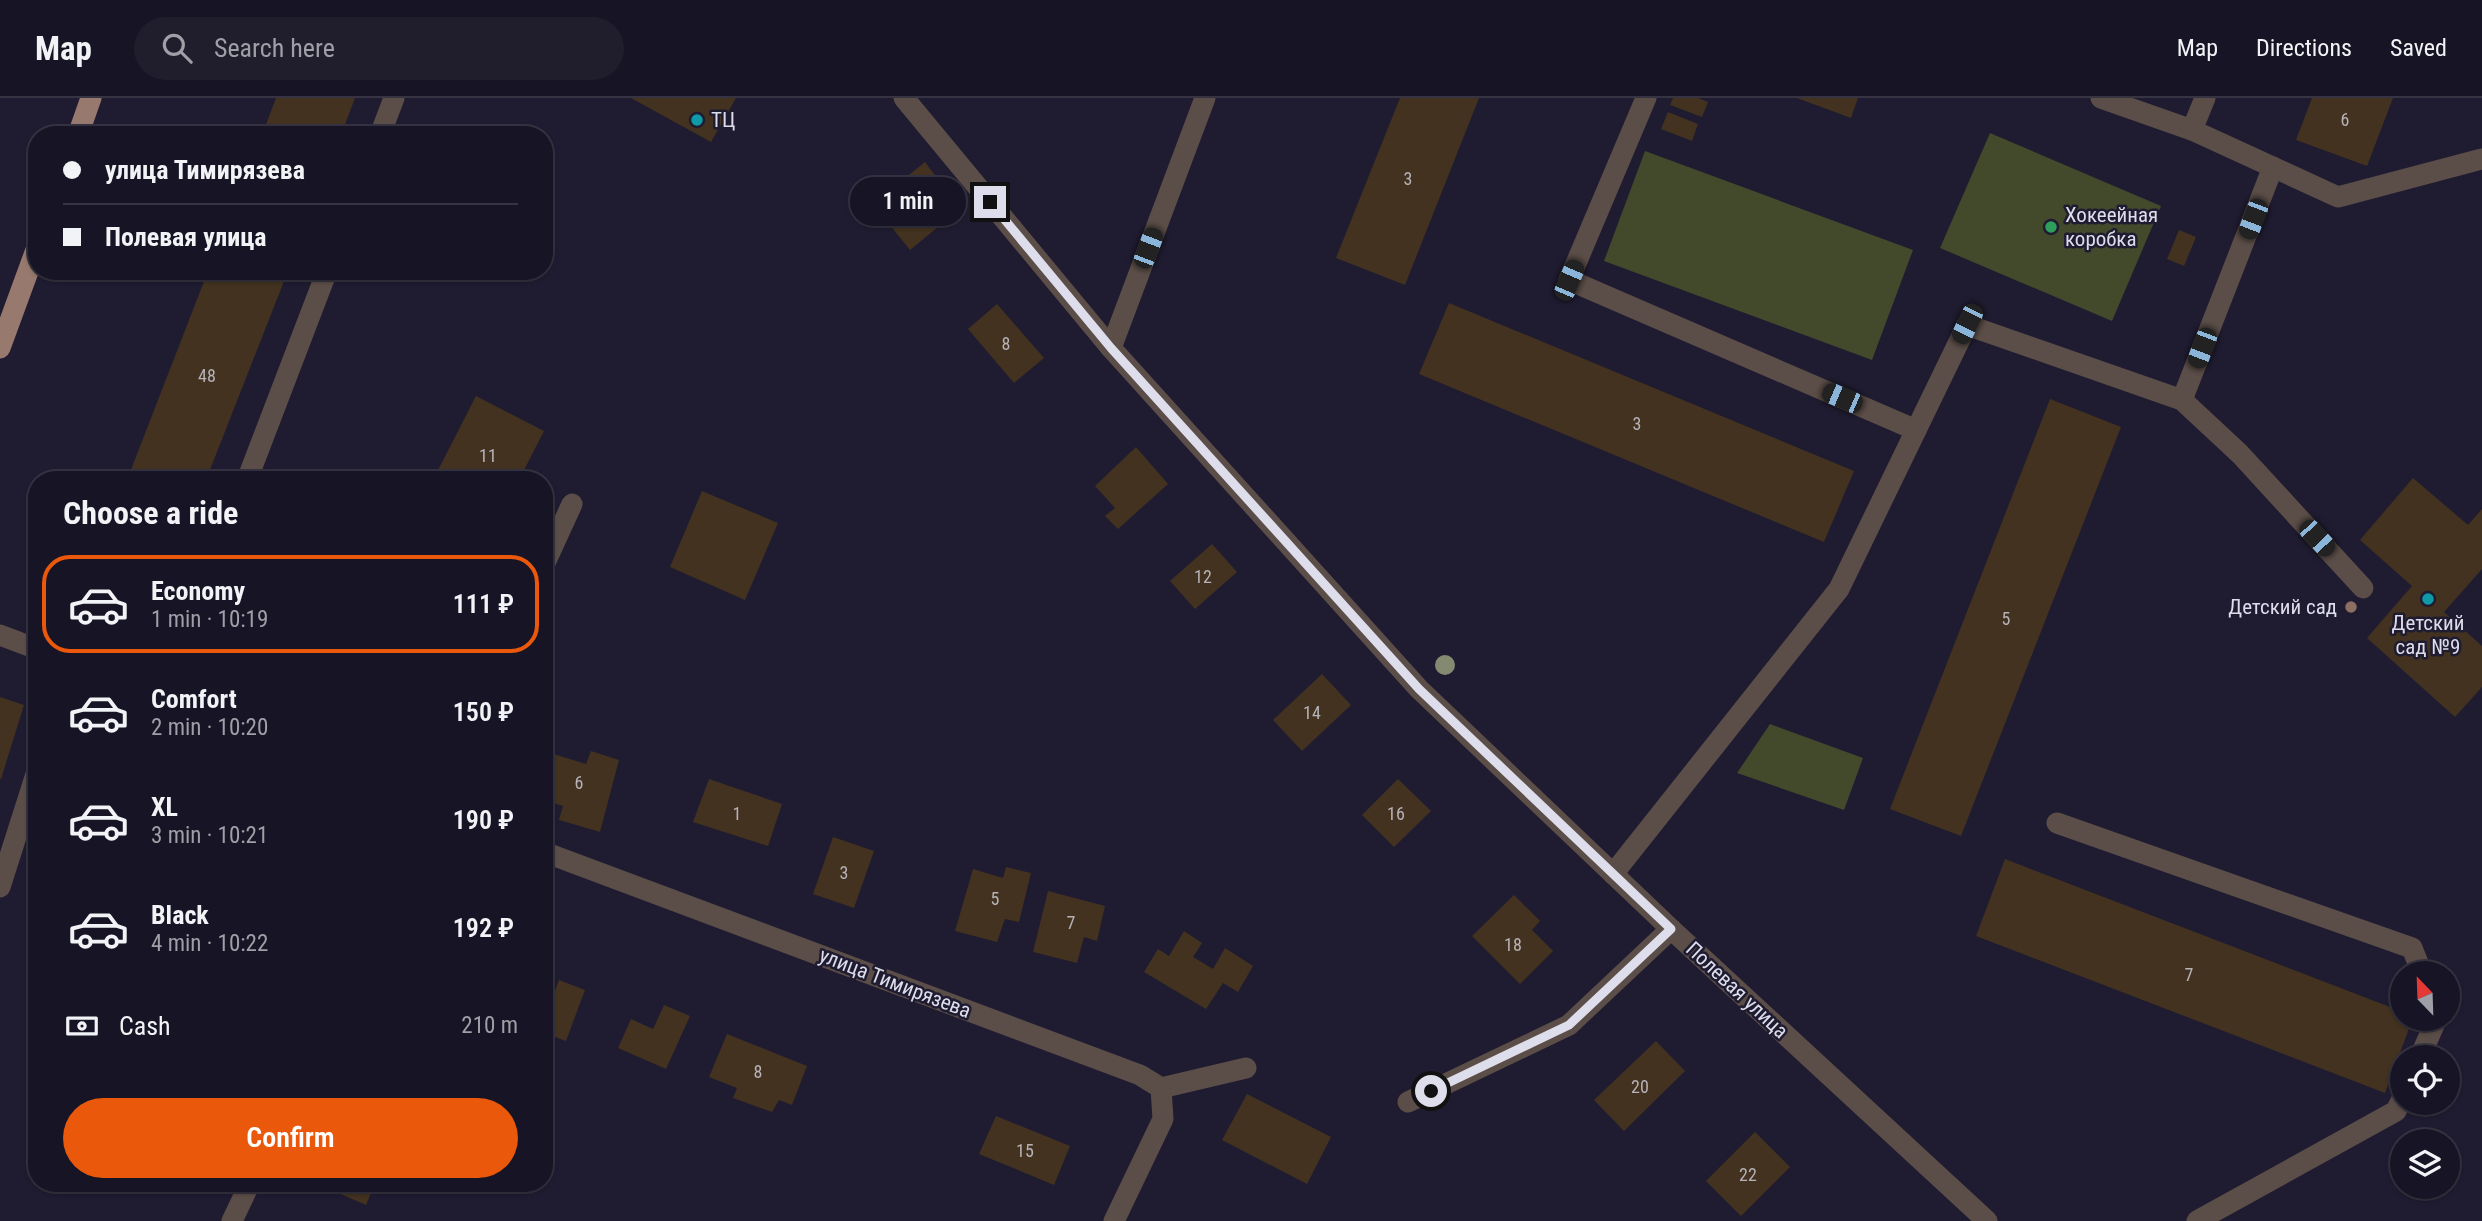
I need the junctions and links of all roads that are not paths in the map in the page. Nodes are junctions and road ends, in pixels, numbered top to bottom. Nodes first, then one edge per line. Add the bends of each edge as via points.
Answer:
1 (92, 98) edge
2 (394, 98) edge
3 (904, 98) edge
4 (1205, 98) edge
5 (1646, 98) edge
6 (2101, 98) edge
7 (2205, 98) edge
8 (81, 126) edge
9 (383, 126) edge
10 (2192, 130) junction
11 (2482, 159) edge
12 (2273, 167) junction
13 (28, 272) edge
14 (324, 280) edge
15 (0, 348) edge
16 (1111, 348) junction
17 (2182, 400) junction
18 (1916, 430) junction
19 (250, 471) edge
20 (572, 503) dead end
21 (553, 545) edge
22 (2363, 588) dead end
23 (0, 635) edge
24 (28, 646) edge
25 (28, 799) edge
26 (2057, 823) dead end
27 (553, 855) edge
28 (1613, 874) junction
29 (0, 887) edge
30 (1671, 929) junction
31 (2417, 961) edge
32 (1245, 1068) dead end
33 (1161, 1088) junction
34 (1408, 1102) dead end
35 (2390, 1114) edge
36 (246, 1192) edge
37 (232, 1221) edge
38 (1114, 1221) edge
39 (1987, 1221) edge
40 (2197, 1221) edge

1 - 8 main road
2 - 9 street
3 - 16 street, Полевая улица
4 - 16 street
5 - 18 street via 1569,280
6 - 10 street
7 - 10 street
10 - 12 street
11 - 12 street via 2338,197
12 - 17 street
13 - 15 main road
14 - 19 street
16 - 28 street, Полевая улица via 1419,689
17 - 18 street via 1967,324
17 - 22 street via 2240,454
18 - 28 street via 1839,589
20 - 21 street
23 - 24 street
25 - 29 street
26 - 31 street via 2412,948
27 - 33 street, улица Тимирязева via 1140,1074
28 - 30 street, Полевая улица
30 - 34 street via 1569,1025
30 - 39 street, Полевая улица
32 - 33 street
33 - 38 street via 1163,1119
35 - 40 street
36 - 37 street

